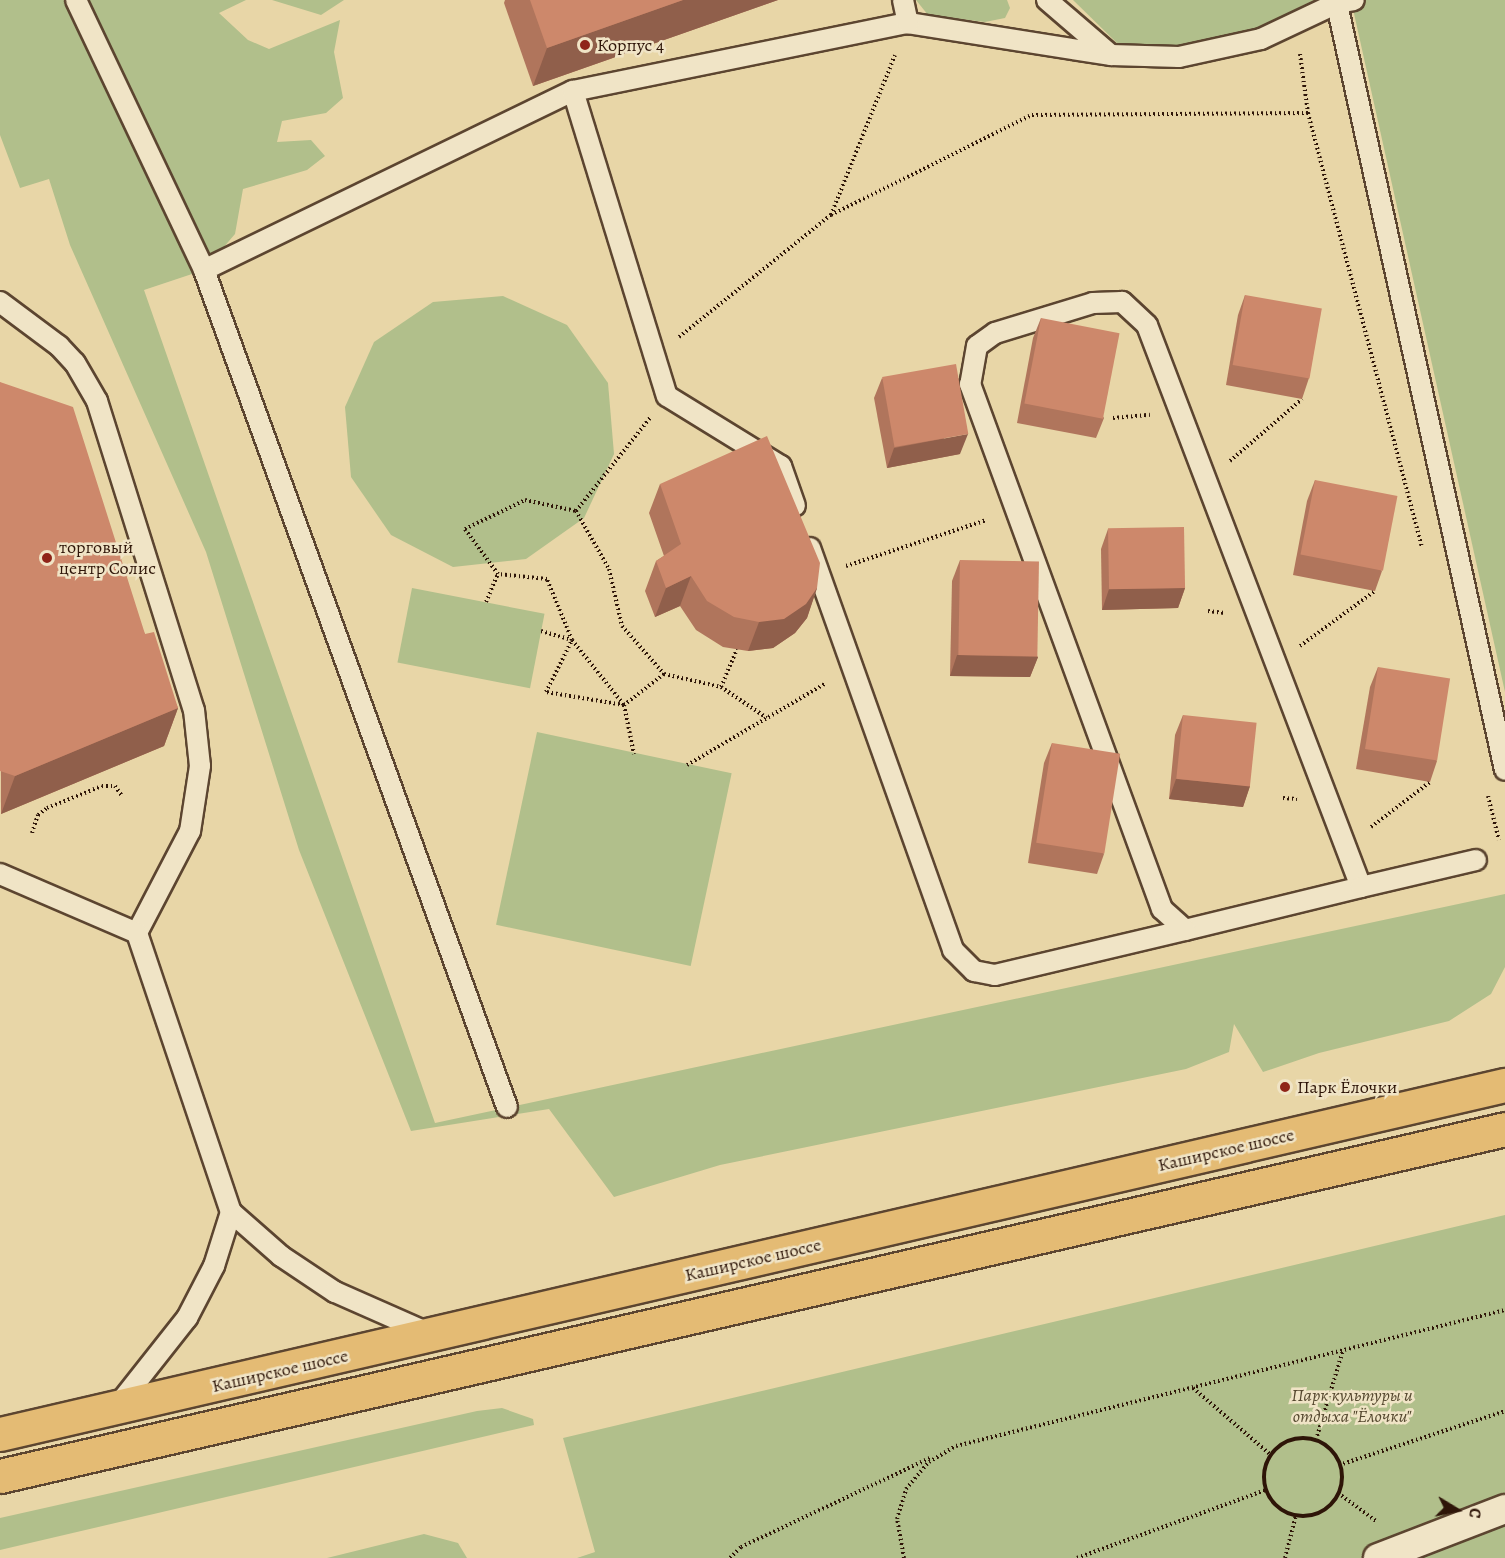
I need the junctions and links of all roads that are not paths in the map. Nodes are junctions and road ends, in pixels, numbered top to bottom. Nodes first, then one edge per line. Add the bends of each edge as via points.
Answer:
1 (76, 0) edge
2 (903, 0) edge
3 (1047, 0) edge
4 (1342, 1) edge
5 (908, 23) junction
6 (1111, 56) junction
7 (573, 91) junction
8 (204, 270) junction
9 (0, 302) edge
10 (1505, 770) edge
11 (1476, 860) dead end
12 (0, 874) edge
13 (1361, 887) junction
14 (1185, 930) junction
15 (137, 933) junction
16 (1505, 1085) edge
17 (507, 1107) dead end
18 (1505, 1129) edge
19 (231, 1212) junction
20 (432, 1335) junction
21 (115, 1408) junction
22 (0, 1434) edge
23 (0, 1476) edge
24 (1505, 1509) edge
25 (1377, 1558) edge

1 - 8 lane
2 - 5 lane
3 - 6 lane
4 - 6 lane via 1261,39 1179,57
4 - 10 lane
5 - 6 lane
5 - 7 lane
7 - 8 lane
7 - 14 lane via 667,396 781,466 953,950 974,971 994,975
8 - 17 lane
9 - 15 lane via 59,346 75,363 97,401 194,710 200,766 190,831
11 - 13 lane
12 - 15 lane
13 - 14 lane
13 - 14 lane via 1147,325 1122,302 1093,303 995,333 977,346 970,384 1162,909
15 - 19 lane
16 - 20 main road, Каширское шоссе
18 - 23 main road
19 - 20 lane via 282,1256 335,1292
19 - 21 lane via 214,1266 187,1318
20 - 21 main road, Каширское шоссе
21 - 22 main road, Каширское шоссе
24 - 25 street

